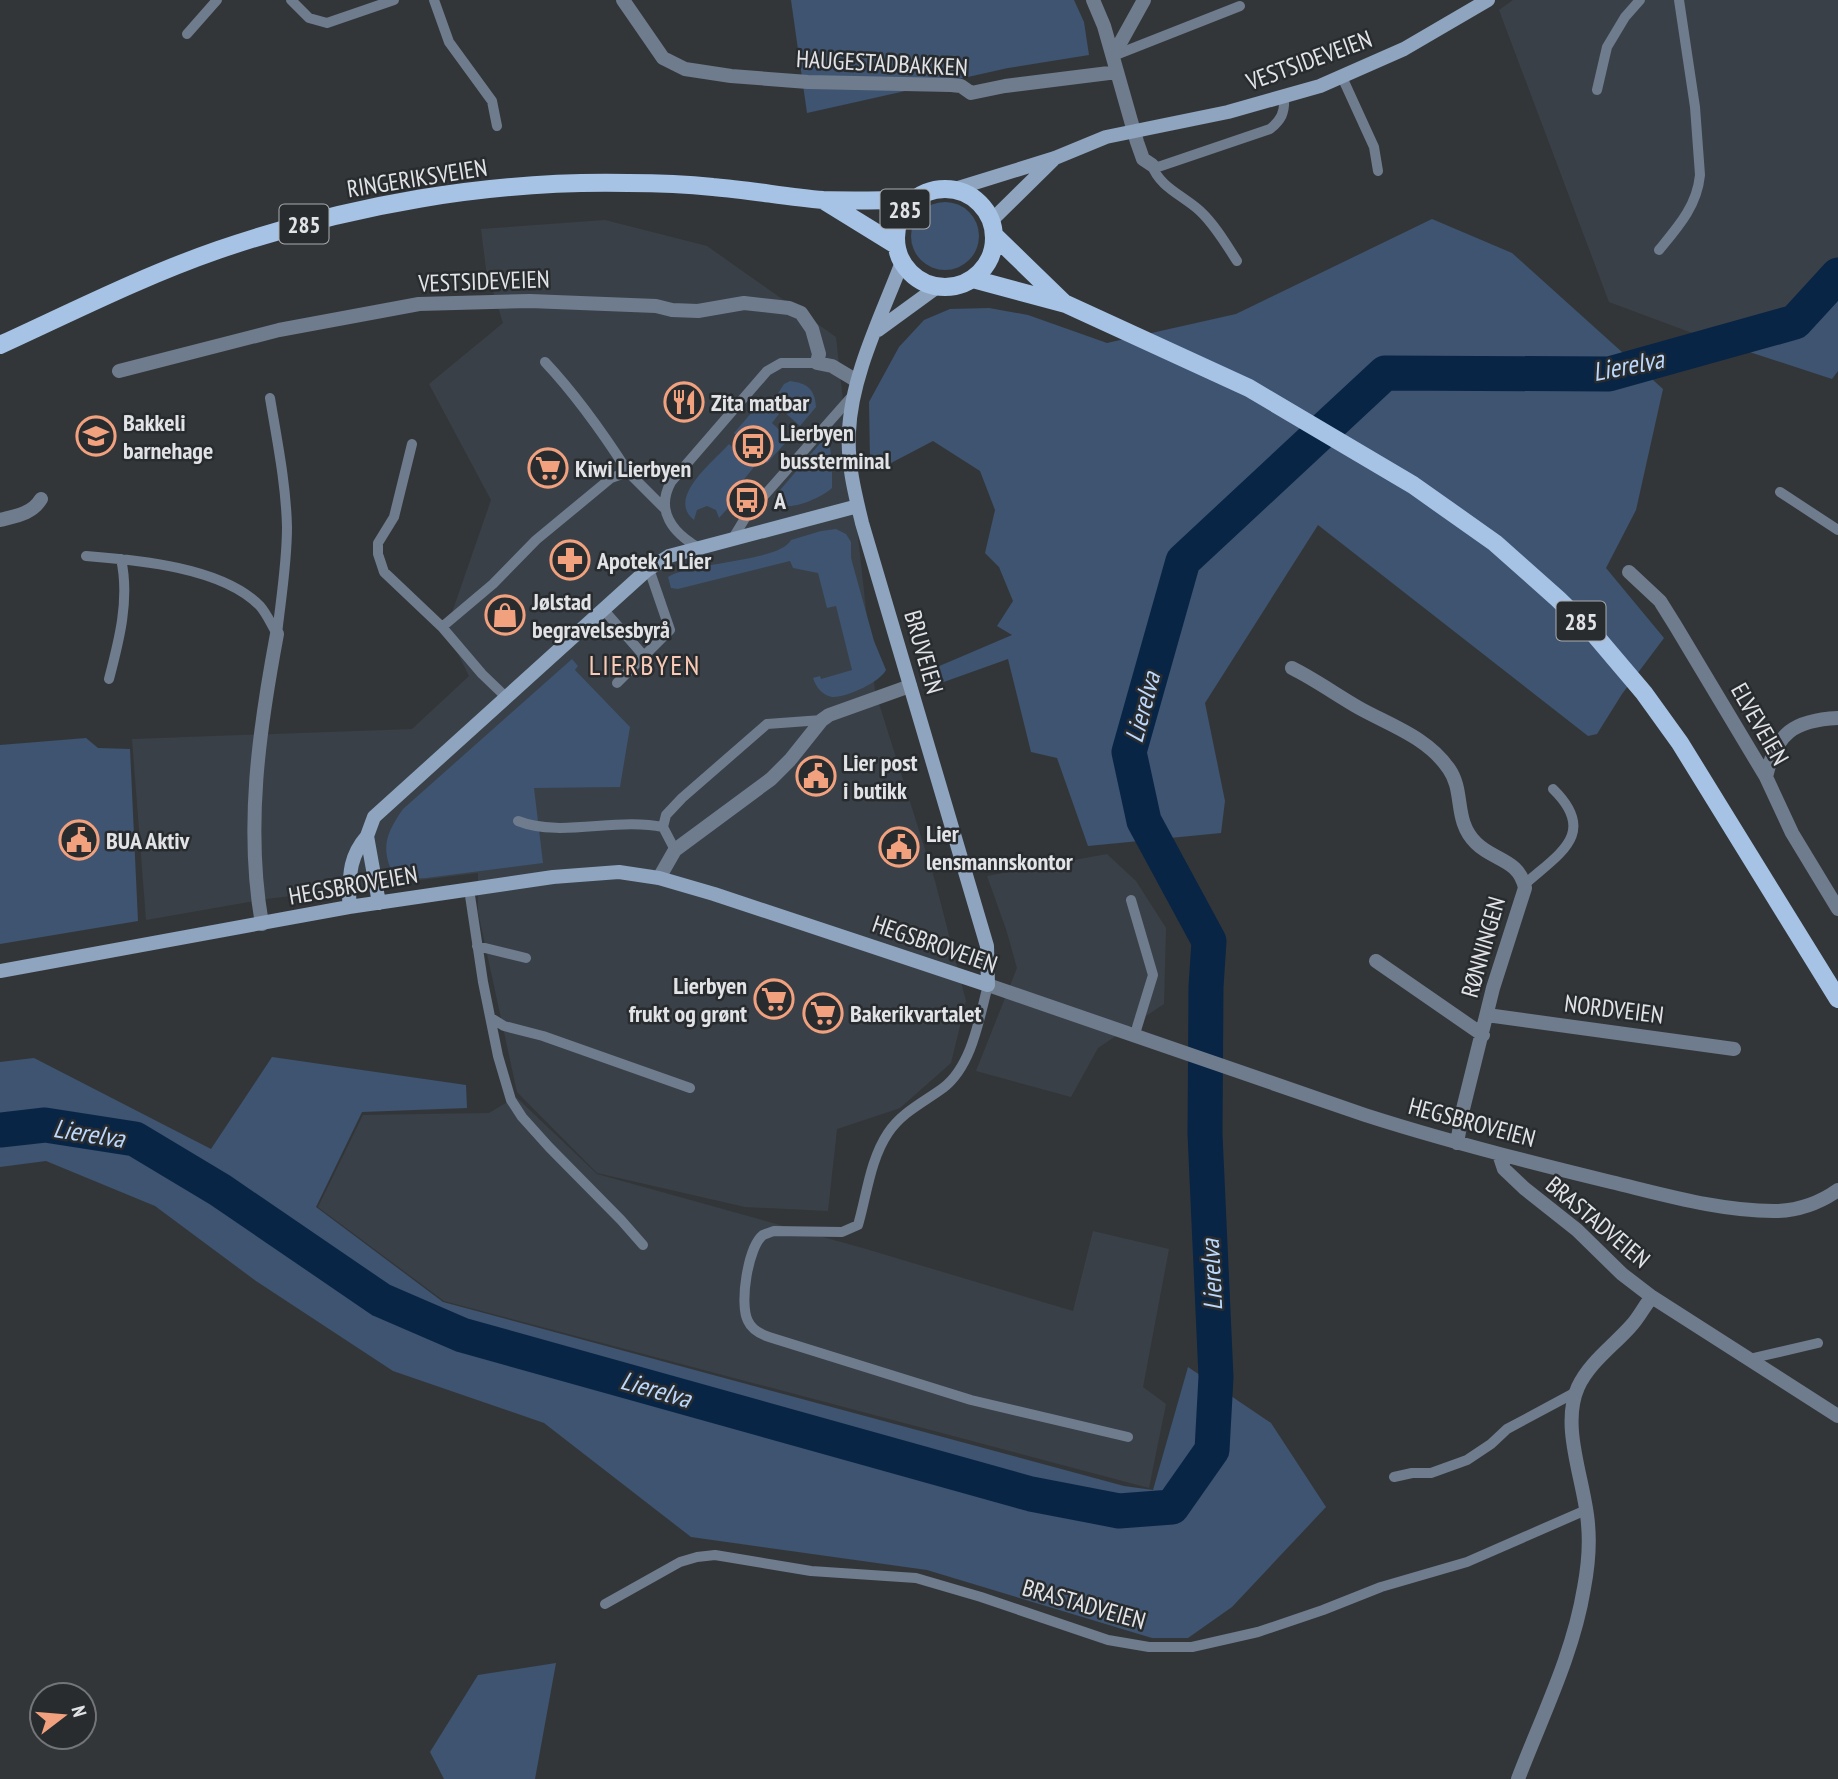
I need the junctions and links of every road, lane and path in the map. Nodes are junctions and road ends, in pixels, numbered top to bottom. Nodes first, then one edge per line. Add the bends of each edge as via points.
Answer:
1 (217, 0) edge
2 (291, 0) edge
3 (434, 0) edge
4 (623, 0) edge
5 (1093, 0) edge
6 (1144, 0) edge
7 (1488, 0) edge
8 (1640, 0) edge
9 (1679, 0) edge
10 (393, 1) edge
11 (1240, 6) dead end
12 (187, 34) dead end
13 (1113, 56) junction
14 (1117, 72) junction
15 (1342, 77) junction
16 (1597, 90) dead end
17 (1284, 98) junction
18 (497, 125) dead end
19 (1134, 130) junction
20 (1055, 158) junction
21 (1152, 165) junction
22 (1378, 171) dead end
23 (955, 190) junction
24 (823, 200) junction
25 (913, 201) junction
26 (993, 228) junction
27 (896, 245) junction
28 (1659, 250) dead end
29 (1237, 261) dead end
30 (902, 262) junction
31 (973, 279) junction
32 (937, 287) junction
33 (1066, 304) junction
34 (877, 331) junction
35 (0, 345) edge
36 (545, 362) dead end
37 (817, 363) junction
38 (119, 371) dead end
39 (855, 388) junction
40 (270, 398) dead end
41 (412, 444) dead end
42 (628, 472) junction
43 (1780, 492) dead end
44 (41, 499) dead end
45 (858, 506) junction
46 (664, 508) junction
47 (0, 520) edge
48 (1838, 530) edge
49 (733, 538) junction
50 (699, 548) junction
51 (86, 556) dead end
52 (121, 559) junction
53 (649, 569) junction
54 (1629, 572) dead end
55 (603, 609) junction
56 (442, 627) junction
57 (277, 634) junction
58 (644, 656) junction
59 (1292, 668) dead end
60 (108, 680) dead end
61 (617, 684) dead end
62 (910, 687) junction
63 (506, 696) junction
64 (1838, 718) edge
65 (822, 719) junction
66 (1766, 777) junction
67 (1553, 789) dead end
68 (518, 821) dead end
69 (663, 827) junction
70 (367, 836) junction
71 (675, 850) junction
72 (659, 878) junction
73 (1524, 885) junction
74 (469, 889) junction
75 (1131, 900) dead end
76 (379, 903) junction
77 (349, 908) junction
78 (1838, 909) edge
79 (262, 924) junction
80 (477, 947) junction
81 (526, 958) dead end
82 (1376, 961) dead end
83 (0, 971) edge
84 (988, 985) junction
85 (1838, 999) edge
86 (1487, 1015) junction
87 (491, 1018) junction
88 (1483, 1035) junction
89 (1138, 1038) junction
90 (1734, 1049) dead end
91 (690, 1088) dead end
92 (1457, 1143) junction
93 (1499, 1154) junction
94 (1838, 1190) edge
95 (643, 1245) dead end
96 (1652, 1297) junction
97 (1818, 1343) dead end
98 (1749, 1359) junction
99 (1577, 1391) junction
100 (1838, 1416) edge
101 (1128, 1437) dead end
102 (1394, 1477) dead end
103 (1586, 1510) junction
104 (605, 1604) dead end
105 (1518, 1779) edge

1 - 12 lane
2 - 10 lane via 309,18 327,23
3 - 18 lane via 449,42 492,101
4 - 14 street, HAUGESTADBAKKEN via 663,58 685,69 731,76 951,85 971,93
5 - 13 street
6 - 13 street
7 - 15 street, VESTSIDEVEIEN via 1415,43
8 - 16 lane via 1607,47
9 - 28 lane via 1700,176 1688,214
11 - 13 lane
13 - 14 street
14 - 19 street
15 - 17 street, VESTSIDEVEIEN
15 - 22 lane via 1374,147
17 - 19 street, VESTSIDEVEIEN
17 - 21 lane via 1280,120 1270,130 1158,167
19 - 20 street, VESTSIDEVEIEN
19 - 21 street via 1143,159
20 - 23 street, VESTSIDEVEIEN
20 - 26 street, VESTSIDEVEIEN
21 - 29 lane via 1162,182 1202,213
23 - 25 main road, RINGERIKSVEIEN / 285 via 930,191
23 - 26 main road, 285 via 977,200
24 - 25 main road, RINGERIKSVEIEN / 285
24 - 27 main road, RINGERIKSVEIEN / 285
24 - 35 main road, RINGERIKSVEIEN / 285 via 711,186 628,183 511,188 392,204 217,250
25 - 27 main road, 285 via 899,220
26 - 31 main road via 989,261
26 - 33 main road, 285
27 - 30 main road, 285
30 - 32 main road, 285 via 915,277
30 - 34 street, BRUVEIEN
31 - 32 main road, 285
31 - 33 main road, 285
32 - 34 street
33 - 85 main road, 285 via 1270,400 1396,475 1466,520 1558,598 1619,663 1680,743
34 - 39 street, BRUVEIEN
36 - 42 lane via 601,428
37 - 38 street, VESTSIDEVEIEN via 812,329 801,313 789,308 744,303 698,311 530,301 419,304 267,332
37 - 39 street via 832,366
37 - 46 lane via 781,363 767,371 671,482
39 - 45 street, BRUVEIEN via 849,443
39 - 49 lane via 747,515
40 - 57 lane via 287,526
41 - 56 lane via 394,517 378,543 378,554 384,572
42 - 46 lane
42 - 56 lane via 611,478 536,540
43 - 48 lane
44 - 47 street via 26,513
45 - 49 street
45 - 62 street, BRUVEIEN
46 - 50 lane via 673,528
49 - 50 street
50 - 53 street via 669,556
51 - 52 lane
52 - 57 lane via 169,565 223,583 256,602
52 - 60 lane via 120,637
53 - 55 street
53 - 58 lane via 670,630
54 - 66 street, ELVEVEIEN via 1660,601
55 - 58 lane
55 - 63 street
56 - 63 lane
57 - 79 street via 258,746 255,846
58 - 61 lane
59 - 73 street, RØNNINGEN via 1406,732 1440,757 1456,781 1460,815 1469,834 1514,867
62 - 65 street
62 - 84 street, BRUVEIEN via 987,946
63 - 70 street via 384,806
64 - 66 street via 1798,725 1777,745
65 - 69 lane via 767,724 682,799 666,815
65 - 71 street via 771,779
66 - 78 street, ELVEVEIEN via 1792,833
67 - 73 lane via 1571,809 1573,835 1563,851
68 - 69 lane via 536,828 643,823
69 - 71 lane
70 - 76 street
70 - 77 street via 356,849 350,868
71 - 72 street
72 - 74 street, HEGSBROVEIEN via 597,872
72 - 84 street, HEGSBROVEIEN
73 - 86 street, RØNNINGEN
74 - 76 street, HEGSBROVEIEN
74 - 80 lane
75 - 89 lane via 1153,975
76 - 77 street, HEGSBROVEIEN
77 - 79 street, HEGSBROVEIEN
79 - 83 street, HEGSBROVEIEN
80 - 81 lane
80 - 87 lane
82 - 88 street
84 - 89 street, HEGSBROVEIEN
84 - 101 lane via 972,1041 955,1074 890,1130 876,1154 858,1225 842,1232 774,1231 764,1235 747,1279 746,1319 751,1328 769,1338 971,1400
86 - 88 street, RØNNINGEN
86 - 90 street, NORDVEIEN
87 - 91 lane
87 - 95 lane via 507,1089 522,1117
88 - 92 street, RØNNINGEN
89 - 92 street, HEGSBROVEIEN
92 - 93 street, HEGSBROVEIEN
93 - 94 street, HEGSBROVEIEN via 1732,1208 1793,1210
93 - 96 street, BRASTADVEIEN via 1504,1169 1524,1188
96 - 98 street
96 - 99 street, BRASTADVEIEN via 1633,1324 1595,1362
97 - 98 lane
98 - 100 street
99 - 102 lane via 1507,1429 1467,1460 1432,1473
99 - 103 street, BRASTADVEIEN via 1572,1430
103 - 104 lane, BRASTADVEIEN via 1467,1562 1381,1587 1258,1632 1192,1647 1149,1647 1108,1640 916,1578 811,1571 715,1555 680,1562
103 - 105 street, BRASTADVEIEN via 1588,1547 1576,1626

